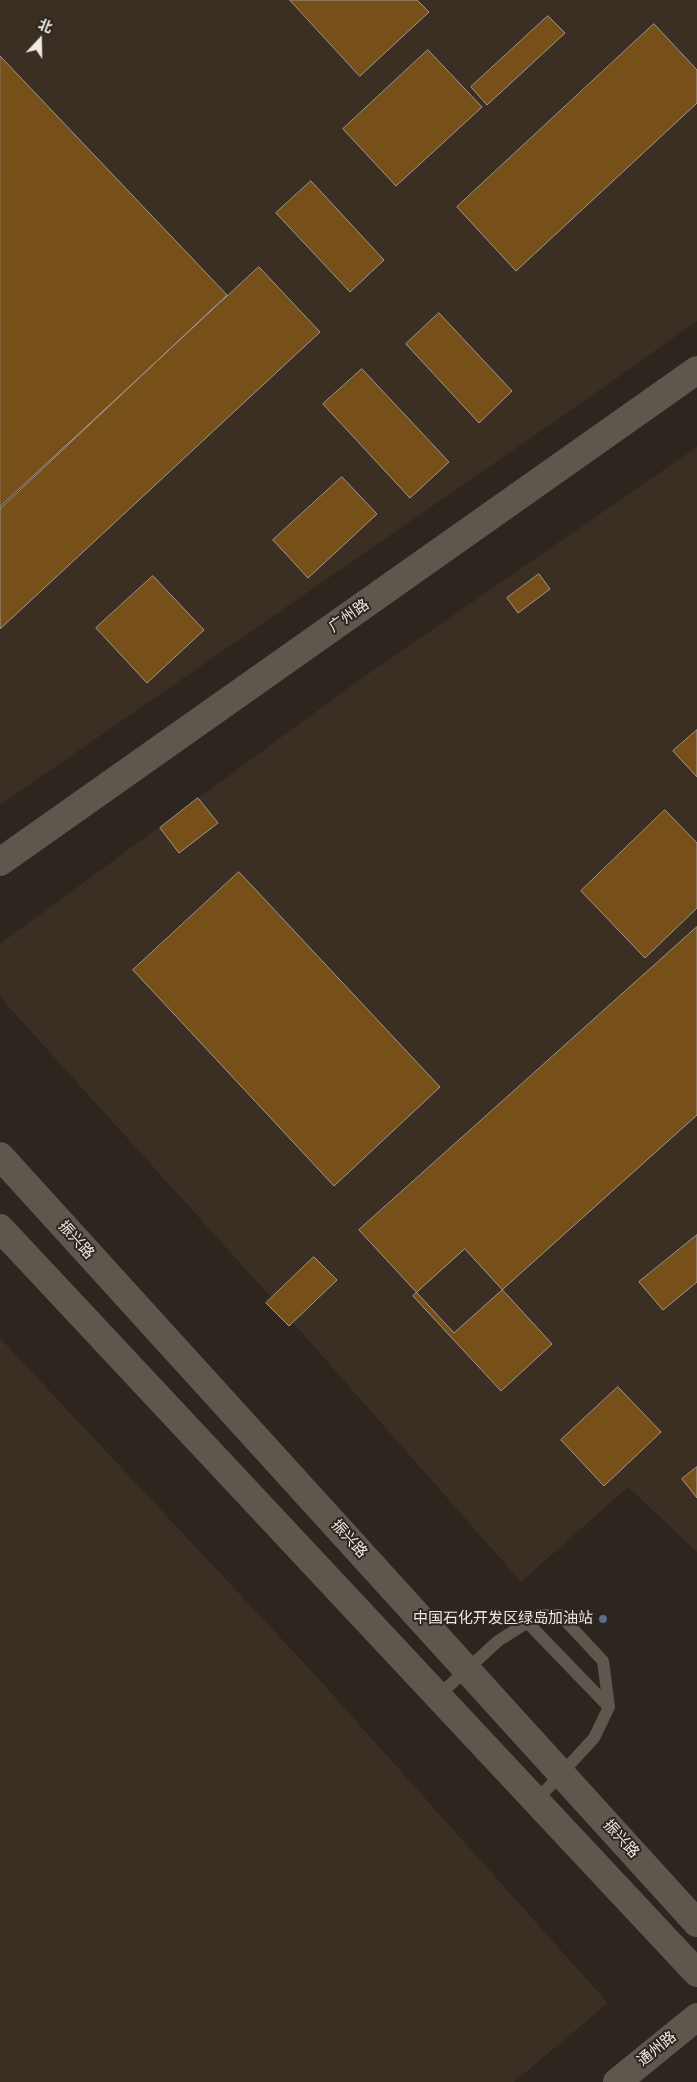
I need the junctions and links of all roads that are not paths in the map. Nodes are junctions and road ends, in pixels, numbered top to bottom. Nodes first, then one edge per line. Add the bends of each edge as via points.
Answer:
1 (697, 370) edge
2 (0, 862) edge
3 (0, 1156) edge
4 (0, 1228) edge
5 (527, 1622) junction
6 (467, 1669) junction
7 (438, 1696) junction
8 (609, 1707) junction
9 (562, 1774) junction
10 (536, 1801) junction
11 (697, 1923) edge
12 (697, 1973) edge
13 (697, 2017) edge
14 (617, 2082) edge

1 - 2 main road, 广州路
3 - 6 main road, 振兴路
4 - 7 main road
5 - 6 lane via 498,1641
5 - 8 lane
5 - 8 lane via 539,1615 560,1615 603,1661
6 - 7 lane
6 - 9 main road, 振兴路
7 - 10 main road
8 - 9 lane via 594,1738
9 - 10 lane
9 - 11 main road, 振兴路
10 - 12 main road
13 - 14 main road, 通州路

